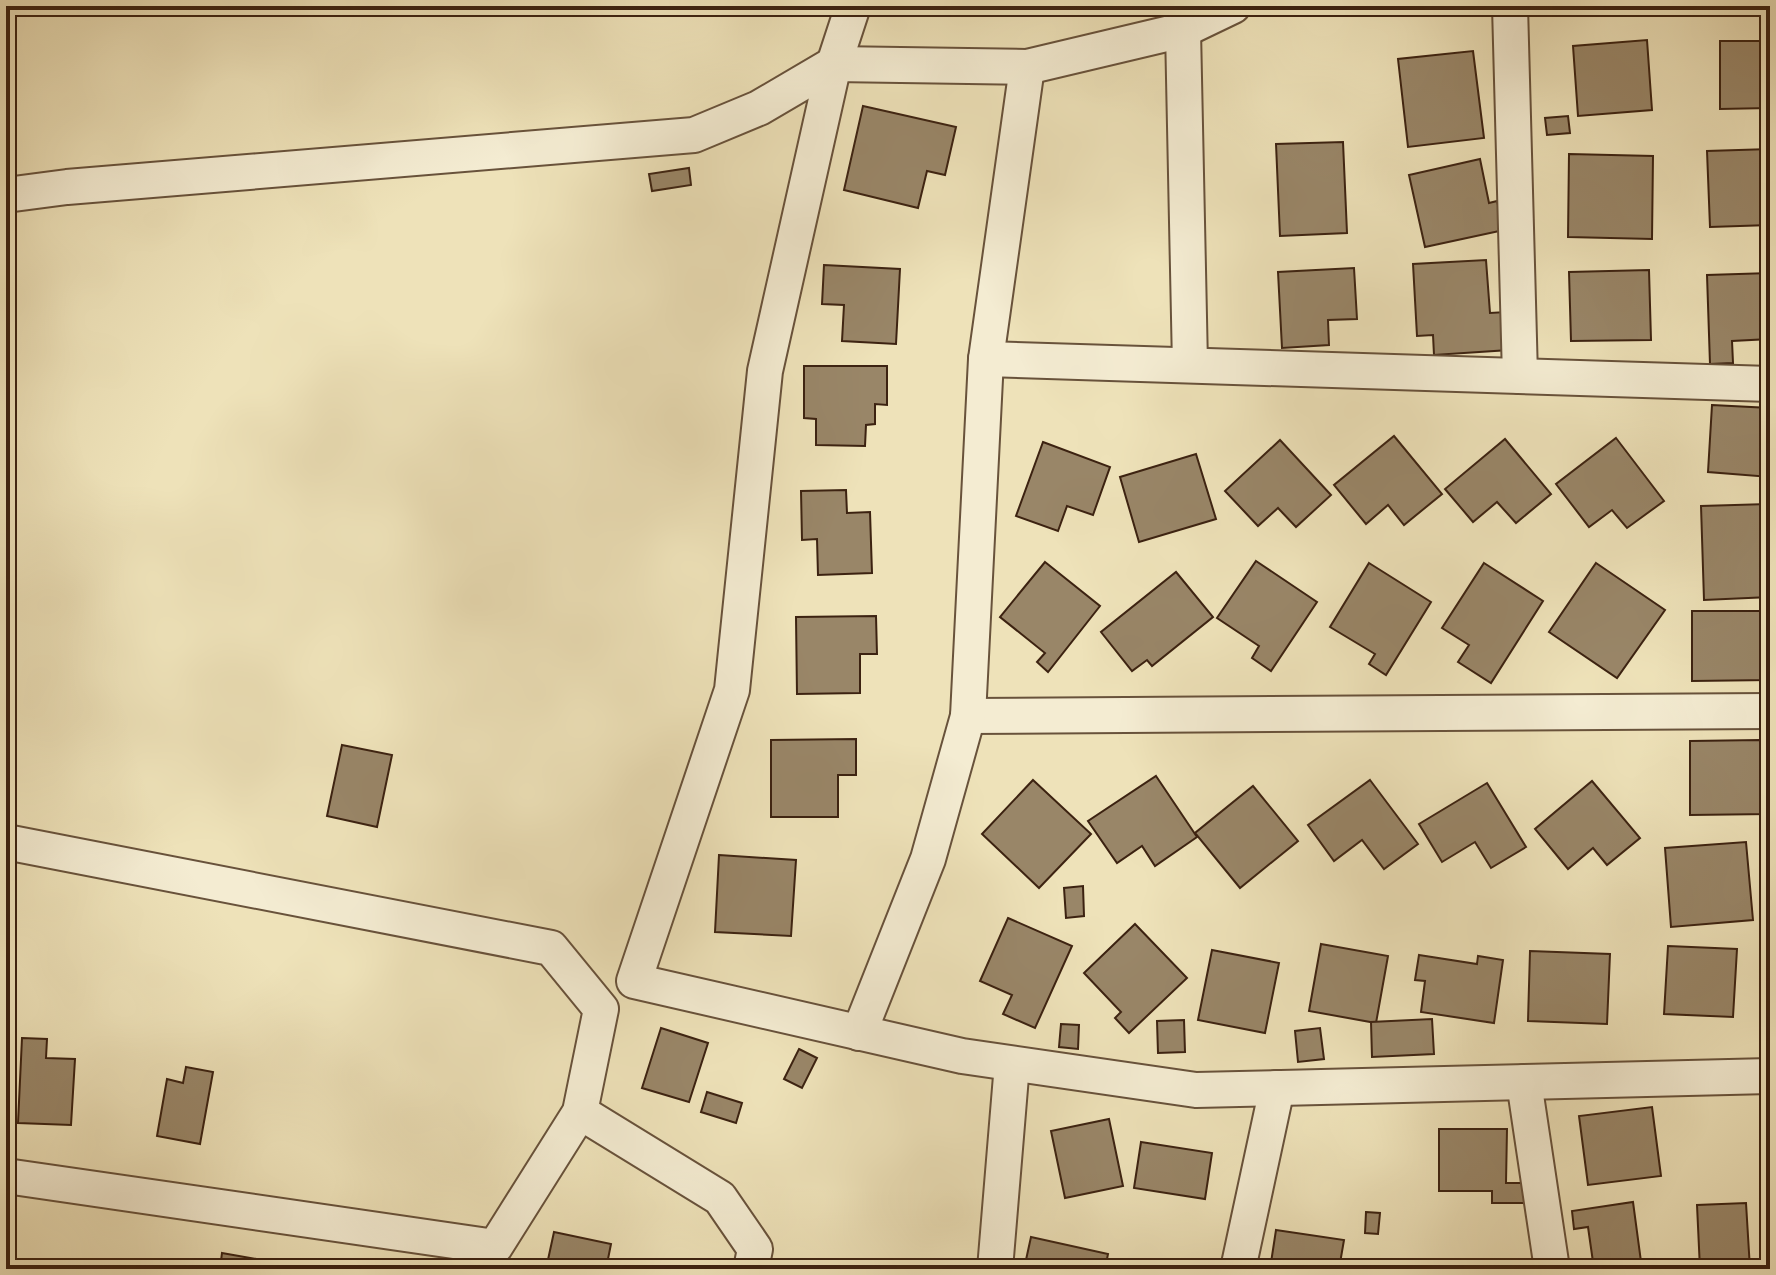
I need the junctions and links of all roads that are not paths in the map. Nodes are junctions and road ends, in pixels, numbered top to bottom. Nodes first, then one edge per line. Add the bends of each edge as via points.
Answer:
1 (853, 6) edge
2 (1233, 6) edge
3 (1510, 6) edge
4 (1183, 30) junction
5 (834, 64) junction
6 (1027, 67) junction
7 (6, 195) edge
8 (986, 359) junction
9 (1190, 365) junction
10 (1520, 376) junction
11 (1770, 384) edge
12 (1770, 711) edge
13 (968, 716) junction
14 (6, 842) edge
15 (859, 1033) junction
16 (1012, 1064) junction
17 (1770, 1076) edge
18 (1524, 1082) junction
19 (1277, 1088) junction
20 (580, 1112) junction
21 (6, 1176) edge
22 (751, 1269) edge
23 (995, 1269) edge
24 (1238, 1269) edge
25 (1552, 1269) edge

1 - 5 street
2 - 4 street
3 - 10 street
4 - 6 street
4 - 9 street
5 - 6 street
5 - 7 street via 759,108 694,135
5 - 15 street via 765,371 732,690 634,981
6 - 8 street
8 - 9 street
8 - 13 street
9 - 10 street
10 - 11 street
12 - 13 street
13 - 15 street via 928,859
14 - 20 street via 551,948 601,1009
15 - 16 street
16 - 19 street via 1196,1090
16 - 23 street
17 - 18 street
18 - 19 street
18 - 25 street
19 - 24 street
20 - 21 street via 495,1247
20 - 22 street via 720,1198 755,1249

